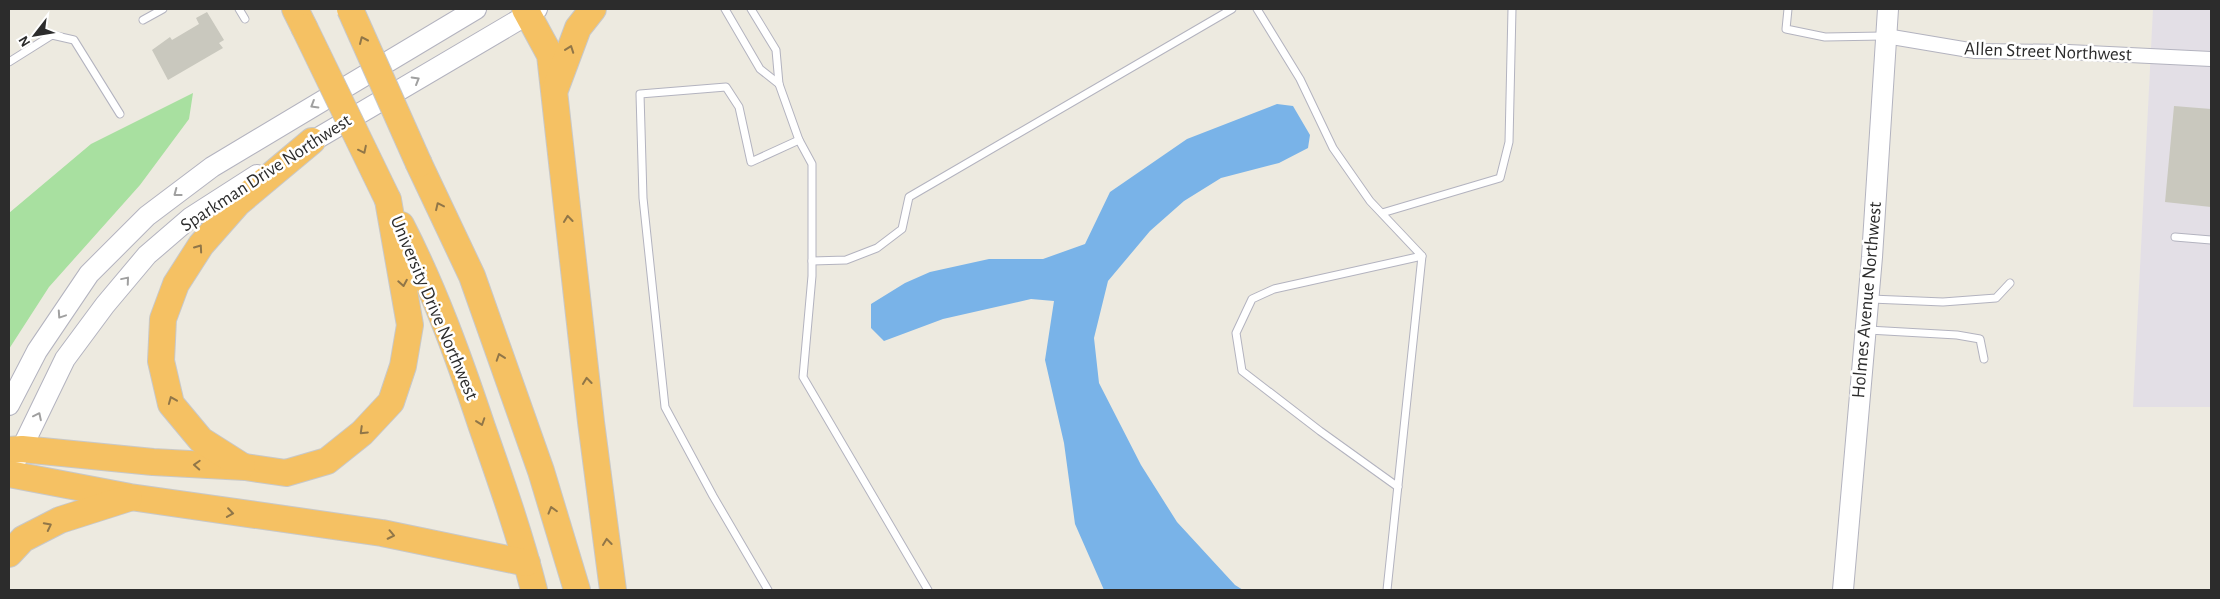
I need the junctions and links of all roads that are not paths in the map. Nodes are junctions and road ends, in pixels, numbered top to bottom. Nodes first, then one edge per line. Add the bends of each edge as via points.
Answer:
1 (162, 9) edge
2 (239, 9) edge
3 (350, 9) edge
4 (476, 9) edge
5 (592, 9) edge
6 (725, 9) edge
7 (751, 9) edge
8 (1232, 9) edge
9 (1257, 9) edge
10 (1512, 9) edge
11 (1788, 9) edge
12 (1888, 9) edge
13 (530, 11) edge
14 (299, 18) edge
15 (245, 19) dead end
16 (143, 20) dead end
17 (1886, 36) junction
18 (2211, 59) edge
19 (9, 62) edge
20 (779, 84) junction
21 (554, 92) junction
22 (120, 114) dead end
23 (799, 140) junction
24 (312, 141) junction
25 (388, 200) junction
26 (1382, 213) junction
27 (2174, 237) dead end
28 (2211, 240) edge
29 (1422, 256) junction
30 (812, 261) junction
31 (2010, 283) dead end
32 (1868, 299) junction
33 (1865, 330) junction
34 (1984, 359) dead end
35 (9, 404) edge
36 (15, 449) edge
37 (244, 467) junction
38 (9, 475) edge
39 (1398, 487) junction
40 (130, 497) junction
41 (9, 554) edge
42 (527, 563) junction
43 (534, 590) edge
44 (578, 590) edge
45 (613, 590) edge
46 (768, 590) edge
47 (928, 590) edge
48 (1387, 590) edge
49 (1843, 590) edge

1 - 16 lane
2 - 15 lane
44 -> 3 highway, bridge via 541,472 472,276
4 -> 35 main road, Sparkman Drive Northwest via 212,167 147,216 88,274 37,351
21 -> 5 highway via 578,28
6 - 20 lane via 760,69
7 - 20 lane via 776,50
8 - 30 lane via 910,197 902,229 877,248 846,260
9 - 26 lane via 1300,79 1333,148
10 - 26 lane via 1509,142 1500,178
11 - 17 lane via 1786,29 1825,37
12 - 17 main road, Holmes Avenue Northwest
13 - 21 highway via 550,55
24 -> 13 main road, Sparkman Drive Northwest
14 -> 25 highway, University Drive Northwest, bridge
17 - 18 street, Allen Street Northwest via 1976,51
17 - 32 main road, Holmes Avenue Northwest
19 - 22 lane via 52,35 74,40
20 - 23 lane
45 -> 21 highway
23 - 30 lane via 812,164
23 - 46 lane via 750,162 739,107 726,87 640,94 643,198 665,407 712,496
36 -> 24 main road, Sparkman Drive Northwest via 66,359 147,255 190,218
37 -> 24 highway via 201,440 171,404 161,361 163,319 176,284 200,244 238,204
25 -> 37 highway via 410,325 404,366 391,402 327,461 286,473
25 -> 42 highway, University Drive Northwest via 414,250 461,365
26 - 29 lane
27 - 28 lane
29 - 39 lane
29 - 39 lane via 1274,289 1252,299 1236,333 1242,370
30 - 47 lane via 803,377
31 - 32 lane via 1996,298 1942,302
32 - 33 main road, Holmes Avenue Northwest
33 - 34 lane via 1980,339
33 - 49 main road, Holmes Avenue Northwest
37 -> 36 highway
36 - 38 main road, Sparkman Drive Northwest
38 - 40 highway
39 - 48 lane
41 -> 40 highway via 23,539 60,520
40 -> 42 highway via 382,533
42 - 43 highway, University Drive Northwest

